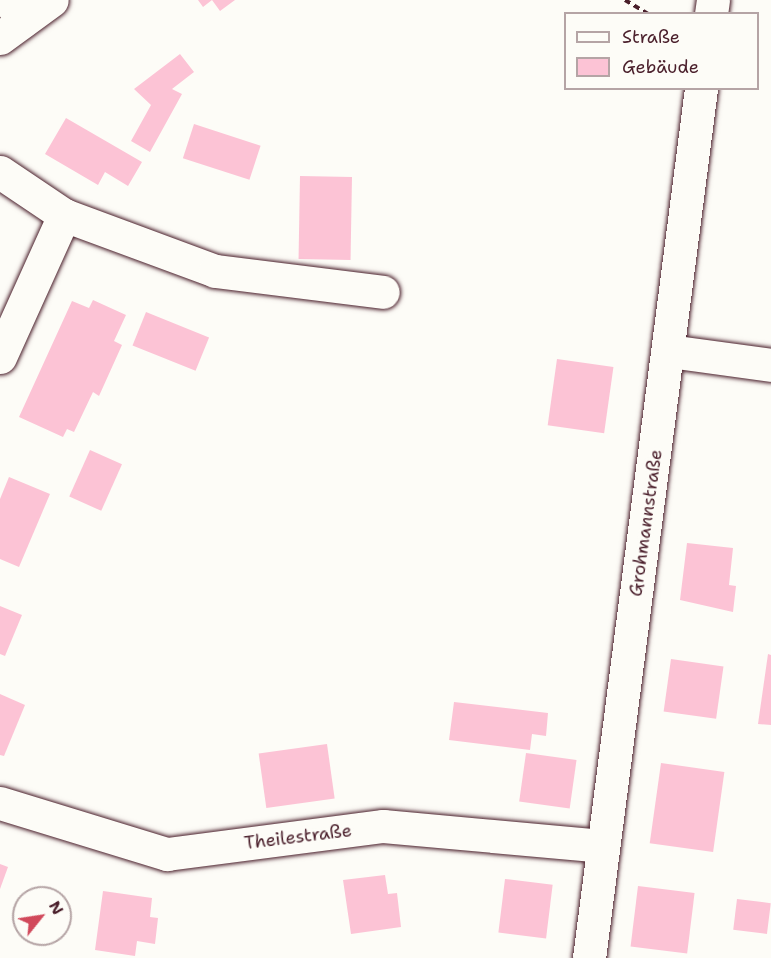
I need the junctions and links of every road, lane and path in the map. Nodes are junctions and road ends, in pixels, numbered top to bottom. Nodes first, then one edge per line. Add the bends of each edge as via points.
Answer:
1 (52, 0) edge
2 (625, 0) edge
3 (645, 12) edge
4 (10, 20) edge
5 (701, 90) edge
6 (0, 171) edge
7 (64, 215) junction
8 (383, 292) dead end
9 (669, 351) junction
10 (0, 357) edge
11 (771, 364) edge
12 (0, 803) edge
13 (602, 846) junction
14 (589, 958) edge

1 - 4 street
2 - 3 path
5 - 9 street, Grohmannstraße
6 - 7 street
7 - 8 street via 215,271
7 - 10 street
9 - 11 street
9 - 13 street, Grohmannstraße
12 - 13 street, Theilestraße via 167,854 383,826
13 - 14 street, Grohmannstraße

